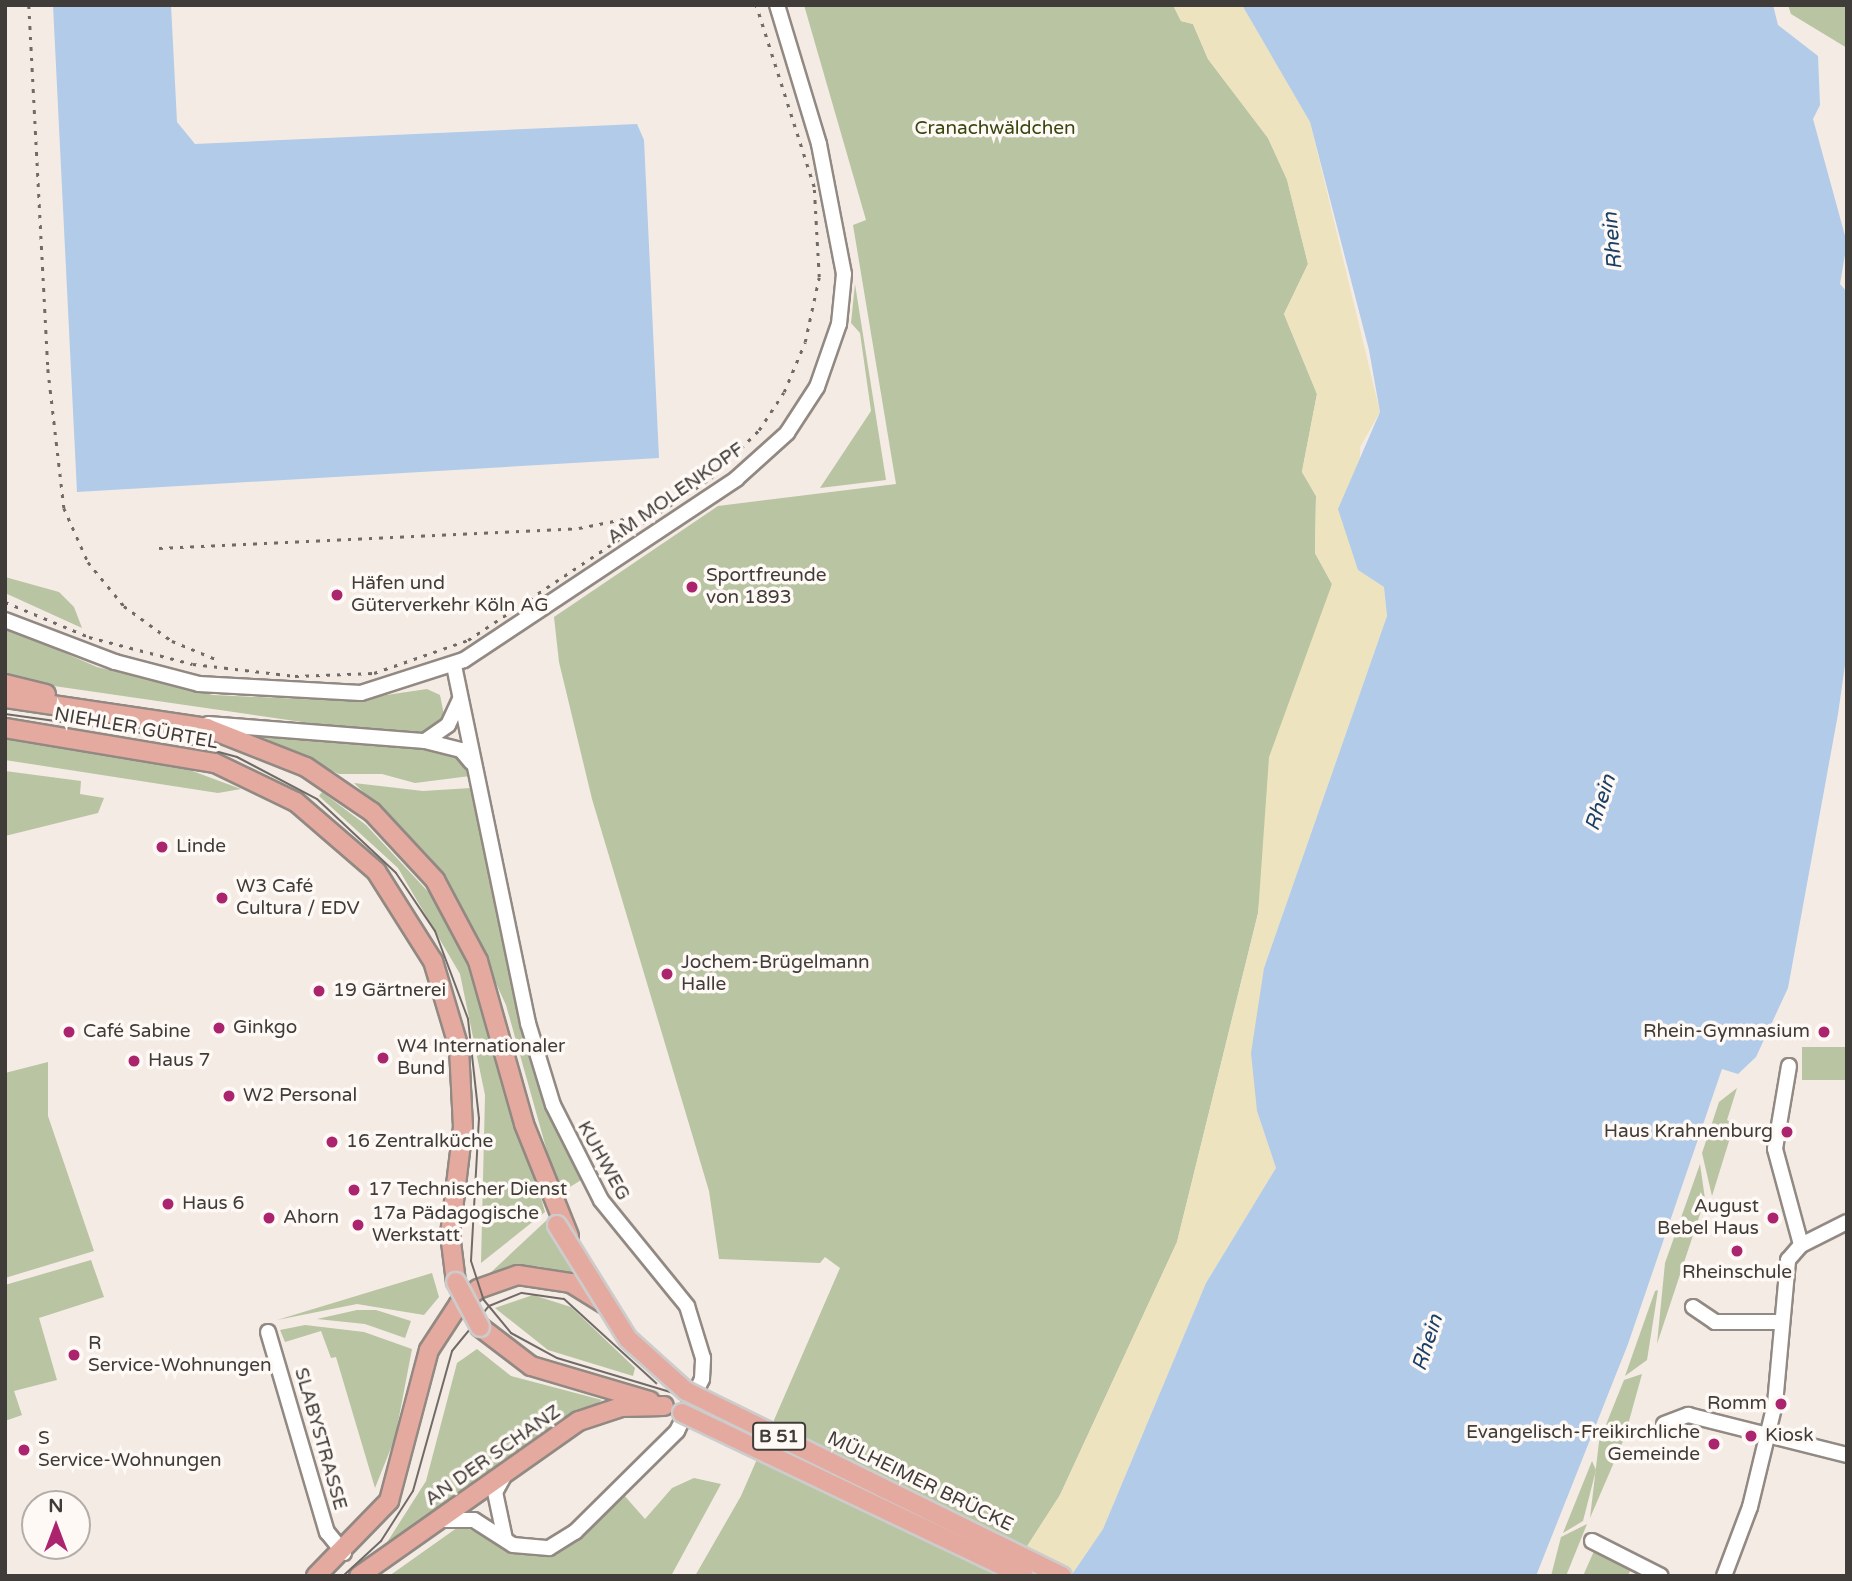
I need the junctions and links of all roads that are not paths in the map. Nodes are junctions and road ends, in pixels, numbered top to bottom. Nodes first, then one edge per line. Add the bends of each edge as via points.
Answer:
1 (777, 5) edge
2 (5, 620) edge
3 (454, 666) junction
4 (5, 684) edge
5 (460, 699) junction
6 (5, 701) edge
7 (106, 713) junction
8 (162, 719) junction
9 (5, 729) edge
10 (425, 741) junction
11 (473, 763) junction
12 (302, 768) junction
13 (1788, 1066) dead end
14 (549, 1200) junction
15 (1847, 1222) edge
16 (557, 1225) joint
17 (1801, 1245) junction
18 (604, 1304) junction
19 (1693, 1307) dead end
20 (1782, 1322) junction
21 (268, 1332) dead end
22 (654, 1360) joint
23 (643, 1402) junction
24 (682, 1413) joint
25 (1664, 1424) dead end
26 (1769, 1432) junction
27 (1847, 1455) edge
28 (505, 1475) junction
29 (440, 1520) junction
30 (506, 1540) junction
31 (1592, 1541) dead end
32 (344, 1552) junction
33 (1641, 1572) edge
34 (316, 1576) edge
35 (359, 1576) edge
36 (1024, 1576) edge
37 (1062, 1576) edge
38 (1072, 1576) edge
39 (1661, 1576) edge
40 (1724, 1576) edge

1 - 3 street, AM MOLENKOPF via 840,232 839,324 817,387 787,433 736,479
2 - 3 street, AM MOLENKOPF via 115,662 242,689 361,693
3 - 5 street, KUHWEG
4 - 7 main road
5 - 10 street via 448,725
5 - 11 street, KUHWEG
6 - 7 main road, NIEHLER GÜRTEL
6 - 12 main road, NIEHLER GÜRTEL via 205,733
7 - 8 main road, NIEHLER GÜRTEL
8 - 10 street
8 - 12 main road, NIEHLER GÜRTEL via 247,741
9 - 23 main road, NIEHLER GÜRTEL, bridge via 169,752 248,777 296,802 352,845 393,892 446,995 464,1100 450,1234 456,1282 480,1327 531,1366
10 - 11 street via 461,750
11 - 30 street, KUHWEG via 538,1062 590,1184 694,1319 702,1341 702,1379 677,1431 575,1532 549,1548 527,1550
12 - 14 main road, NIEHLER GÜRTEL via 346,795 411,850 462,928 496,1006 524,1124
13 - 17 street via 1775,1149
14 - 16 main road, NIEHLER GÜRTEL
14 - 22 main road, NIEHLER GÜRTEL, bridge via 585,1268
15 - 17 street
16 - 18 main road, MÜLHEIMER BRÜCKE / B 51, bridge
17 - 20 street via 1785,1270
18 - 32 main road, AN DER SCHANZ / B 51 via 571,1283 518,1275 478,1289 459,1304 429,1350 389,1500
18 - 37 main road, MÜLHEIMER BRÜCKE / B 51, bridge via 628,1339 686,1391
19 - 20 street via 1715,1322
20 - 26 street
21 - 32 street, SLABYSTRASSE via 327,1532
22 - 38 main road, MÜLHEIMER BRÜCKE / B 51, bridge via 730,1409
23 - 24 main road, AN DER SCHANZ / B 51
23 - 28 main road, AN DER SCHANZ / B 51 via 579,1421
24 - 36 main road, MÜLHEIMER BRÜCKE / B 51, bridge
25 - 26 street via 1688,1415
26 - 27 street
26 - 40 street
28 - 29 main road, AN DER SCHANZ / B 51
28 - 30 street via 495,1492
29 - 30 street, KUHWEG via 474,1520
29 - 35 main road, AN DER SCHANZ / B 51
31 - 33 street
32 - 34 main road, AN DER SCHANZ / B 51
33 - 39 street

